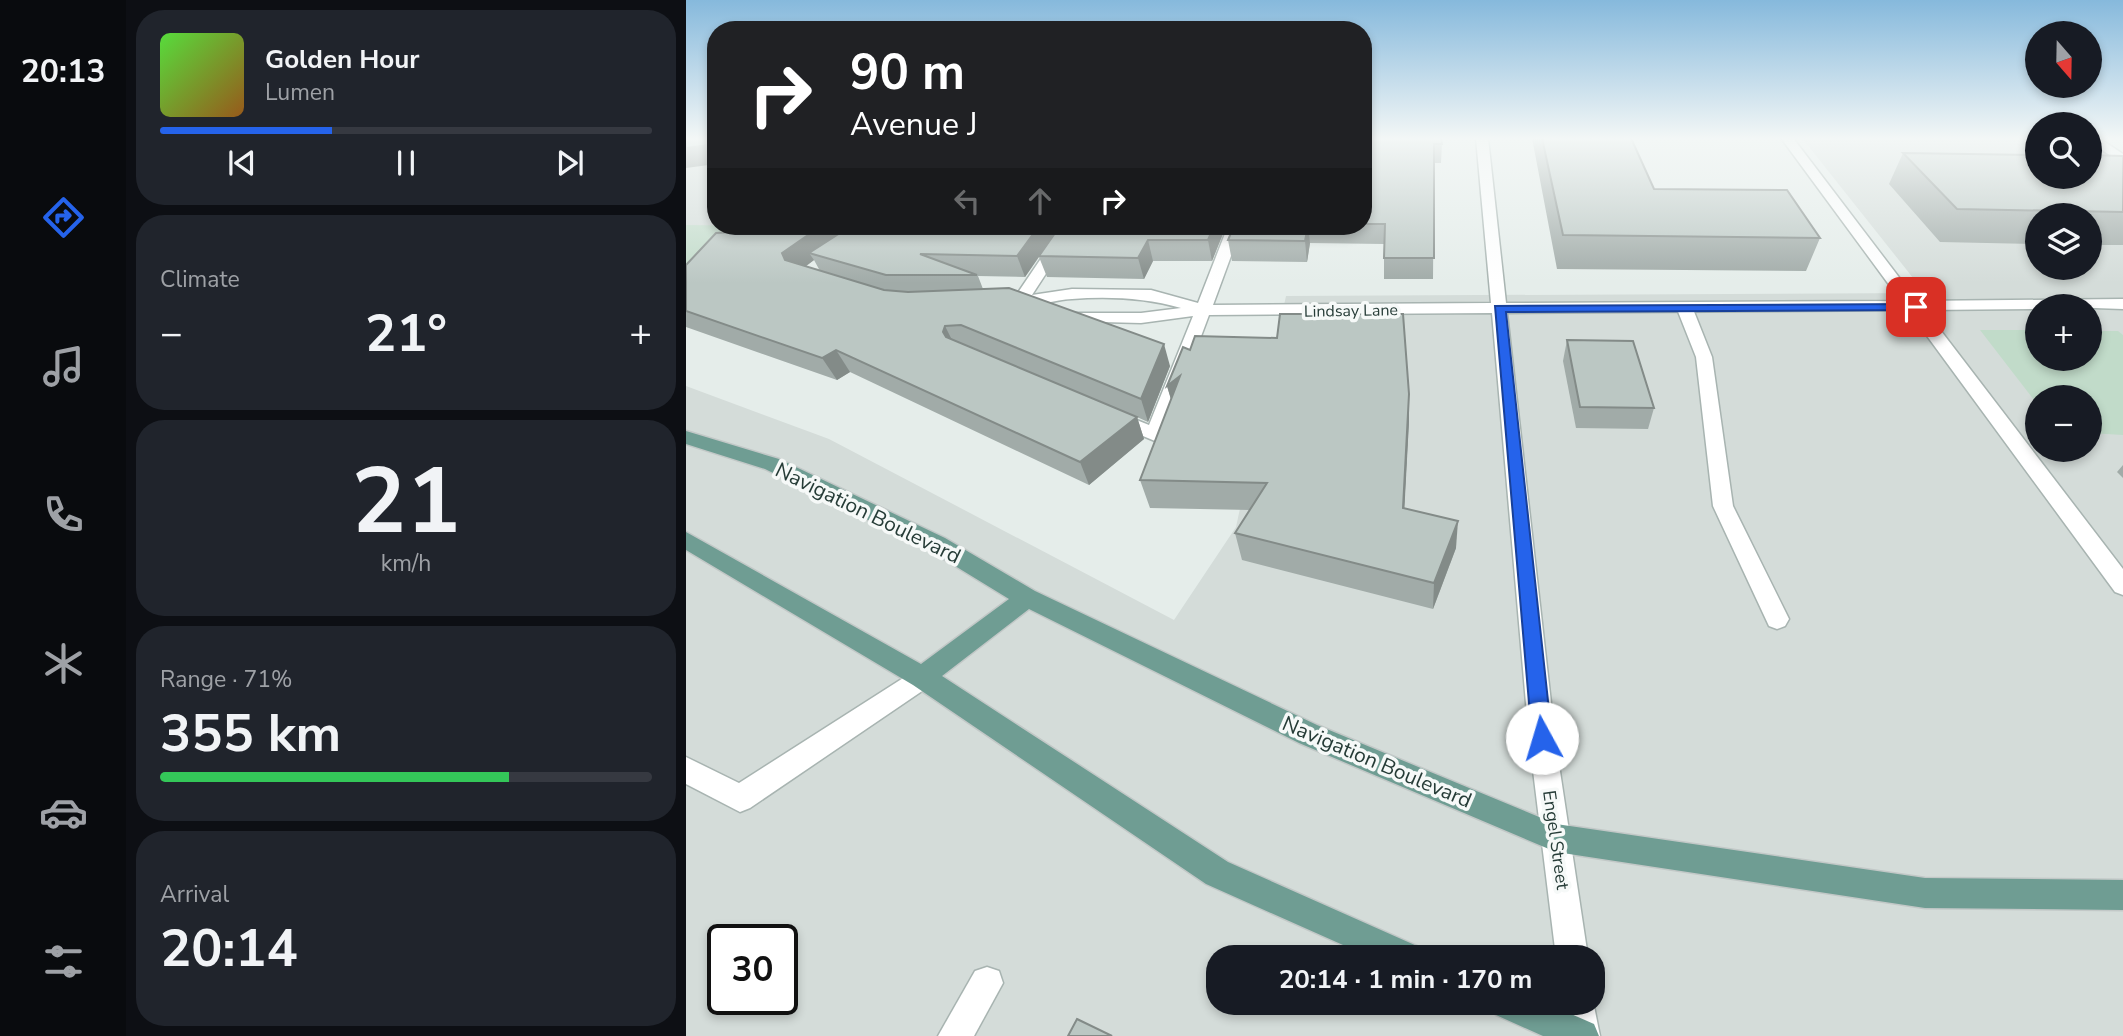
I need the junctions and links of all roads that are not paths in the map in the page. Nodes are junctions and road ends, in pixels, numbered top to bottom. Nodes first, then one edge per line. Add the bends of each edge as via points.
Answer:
1 (1487, 186) edge
2 (1824, 186) edge
3 (1063, 235) edge
4 (1232, 235) edge
5 (1019, 302) junction
6 (993, 304) edge
7 (2123, 304) edge
8 (1916, 307) junction
9 (1499, 308) junction
10 (1685, 309) junction
11 (1203, 310) junction
12 (1104, 413) edge
13 (686, 437) edge
14 (686, 540) edge
15 (2123, 586) edge
16 (1027, 598) junction
17 (1777, 619) dead end
18 (922, 677) junction
19 (686, 770) edge
20 (1556, 838) junction
21 (2123, 895) edge
22 (1379, 945) edge
23 (1571, 945) edge
24 (987, 983) dead end
25 (1535, 1015) edge
26 (1580, 1015) edge
27 (955, 1036) edge
28 (1583, 1036) edge

1 - 9 street, Engel Street
2 - 8 street
3 - 5 street
4 - 11 street
5 - 6 street, Lindsay Lane
5 - 11 street, Lindsay Lane via 1063,317 1141,317
7 - 8 street, Lindsay Lane
8 - 10 street, Lindsay Lane
8 - 15 street
9 - 10 street, Lindsay Lane
9 - 11 street, Lindsay Lane
9 - 20 street, Engel Street
10 - 17 street via 1704,358 1723,506
11 - 12 street via 1155,435
13 - 16 main road, Navigation Boulevard via 772,464 937,544
14 - 18 main road
16 - 18 main road
16 - 20 main road, Navigation Boulevard via 1308,734
18 - 19 street via 740,798
18 - 22 main road via 1217,873
20 - 21 main road, Navigation Boulevard via 1925,893
20 - 23 street, Engel Street
24 - 27 street
25 - 28 main road
26 - 28 street

